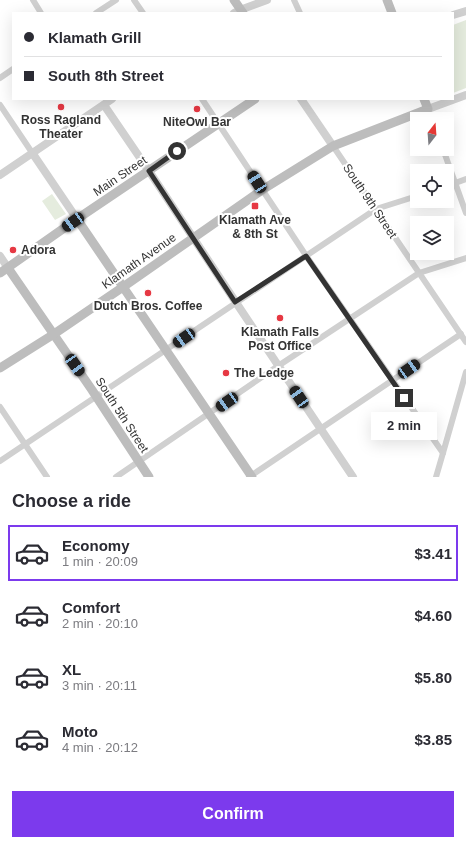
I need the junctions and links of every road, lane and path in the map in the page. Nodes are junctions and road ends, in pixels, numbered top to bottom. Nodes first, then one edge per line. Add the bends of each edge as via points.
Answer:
1 (33, 0) edge
2 (116, 0) edge
3 (134, 0) edge
4 (234, 0) edge
5 (267, 0) edge
6 (294, 0) edge
7 (387, 0) edge
8 (466, 11) edge
9 (41, 12) edge
10 (98, 12) edge
11 (142, 12) edge
12 (239, 12) edge
13 (300, 12) edge
14 (392, 12) edge
15 (454, 15) edge
16 (12, 70) edge
17 (0, 78) edge
18 (466, 95) edge
19 (454, 99) edge
20 (203, 100) edge
21 (253, 100) edge
22 (302, 100) edge
23 (424, 100) edge
24 (452, 100) edge
25 (102, 102) edge
26 (0, 105) edge
27 (428, 109) junction
28 (429, 112) edge
29 (218, 123) junction
30 (333, 146) junction
31 (33, 154) junction
32 (446, 156) edge
33 (149, 171) junction
34 (0, 175) edge
35 (466, 179) edge
36 (456, 183) junction
37 (262, 190) junction
38 (410, 198) edge
39 (376, 209) junction
40 (466, 213) edge
41 (77, 219) junction
42 (193, 239) junction
43 (0, 256) edge
44 (306, 256) junction
45 (466, 258) edge
46 (8, 268) junction
47 (0, 273) edge
48 (419, 273) junction
49 (123, 287) junction
50 (235, 302) junction
51 (350, 318) junction
52 (54, 334) junction
53 (461, 334) junction
54 (466, 342) edge
55 (166, 350) junction
56 (278, 366) junction
57 (0, 368) edge
58 (466, 372) edge
59 (392, 380) junction
60 (96, 397) junction
61 (0, 407) edge
62 (210, 414) junction
63 (321, 429) junction
64 (25, 444) junction
65 (443, 453) junction
66 (0, 461) edge
67 (138, 462) junction
68 (251, 476) edge
69 (47, 477) edge
70 (116, 477) edge
71 (149, 477) edge
72 (354, 477) edge
73 (436, 477) edge

1 - 9 street
2 - 10 street
3 - 11 street
4 - 12 main road
5 - 12 street
6 - 13 street
7 - 14 main road
8 - 15 street
16 - 17 street
18 - 19 street, Klamath Avenue
20 - 29 street
21 - 29 main road, Main Street
22 - 30 street, South 9th Street
23 - 27 main road
24 - 27 street, Klamath Avenue
25 - 31 street
25 - 33 street
26 - 31 street
27 - 28 street
27 - 30 main road, Klamath Avenue
29 - 33 main road, Main Street
29 - 37 street
30 - 37 main road, Klamath Avenue
30 - 39 street, South 9th Street
31 - 34 street
31 - 41 street
32 - 36 street
33 - 41 main road, Main Street
33 - 42 street
35 - 36 street
36 - 40 street
37 - 42 main road, Klamath Avenue
37 - 44 street
38 - 39 street
39 - 44 street
39 - 48 street, South 9th Street
41 - 46 main road, Main Street
41 - 49 main road
42 - 49 main road, Klamath Avenue
42 - 50 street
43 - 46 street
44 - 50 street
44 - 51 street
45 - 48 street
46 - 47 main road, Main Street
46 - 52 main road, South 5th Street
48 - 51 street
48 - 53 street, South 9th Street
49 - 52 main road, Klamath Avenue
49 - 55 main road
50 - 55 street
50 - 56 street
51 - 56 street
51 - 59 street
52 - 57 main road, Klamath Avenue
52 - 60 main road, South 5th Street
53 - 54 street, South 9th Street
53 - 59 street
55 - 60 street
55 - 62 main road
56 - 62 street
56 - 63 street
58 - 65 street
59 - 63 street
59 - 65 street
60 - 64 street
60 - 67 main road, South 5th Street
61 - 64 street
62 - 67 street
62 - 68 main road
63 - 68 street
63 - 72 street
64 - 66 street
64 - 69 street
65 - 73 street
67 - 70 street
67 - 71 main road, South 5th Street

